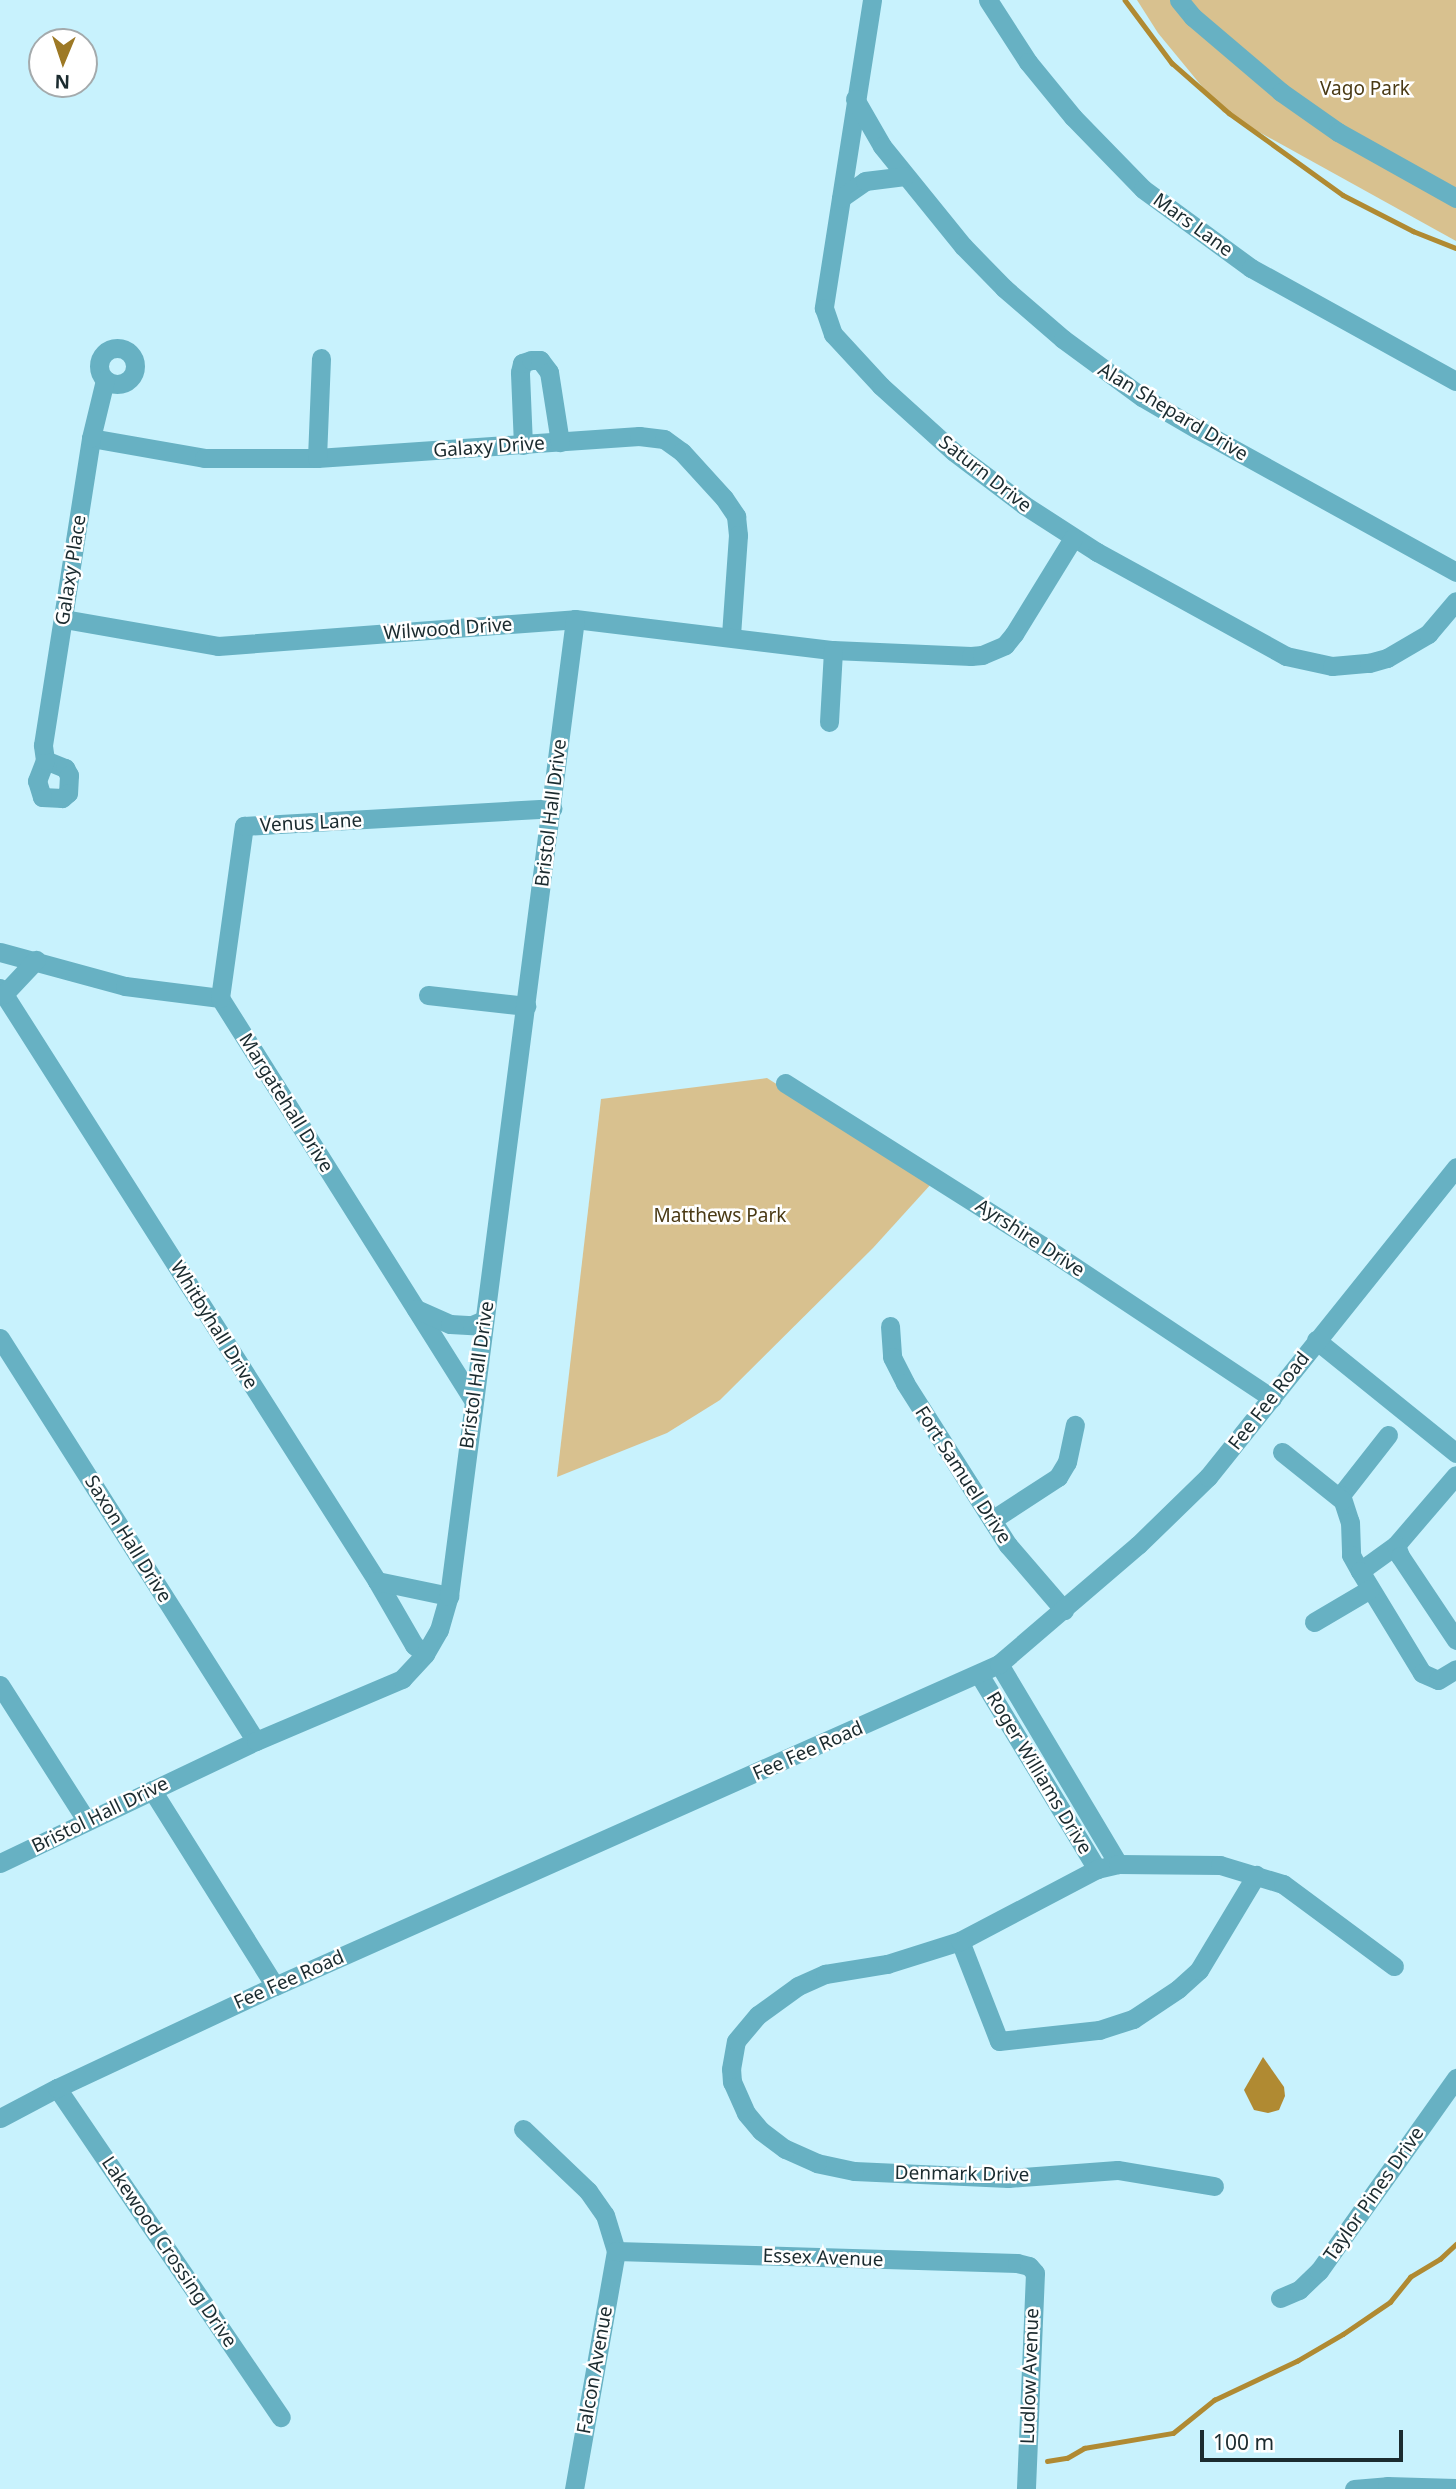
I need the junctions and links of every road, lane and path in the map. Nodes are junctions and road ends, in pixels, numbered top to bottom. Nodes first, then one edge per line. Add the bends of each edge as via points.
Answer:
1 (872, 0) edge
2 (988, 0) edge
3 (1179, 0) edge
4 (855, 99) junction
5 (905, 176) junction
6 (841, 198) junction
7 (1456, 198) edge
8 (321, 358) dead end
9 (105, 380) dead end
10 (1456, 381) edge
11 (91, 438) junction
12 (560, 442) junction
13 (523, 444) junction
14 (317, 458) junction
15 (1073, 538) junction
16 (1456, 572) edge
17 (1456, 601) edge
18 (64, 619) junction
19 (575, 619) junction
20 (731, 635) junction
21 (833, 650) junction
22 (830, 722) dead end
23 (45, 760) dead end
24 (552, 808) junction
25 (0, 951) edge
26 (36, 960) junction
27 (2, 991) edge
28 (428, 995) dead end
29 (219, 998) junction
30 (526, 1006) junction
31 (785, 1083) dead end
32 (1456, 1167) edge
33 (415, 1309) junction
34 (484, 1320) junction
35 (890, 1326) dead end
36 (0, 1338) edge
37 (1316, 1340) junction
38 (1272, 1398) junction
39 (473, 1399) junction
40 (1075, 1425) dead end
41 (1388, 1435) dead end
42 (1282, 1452) dead end
43 (1456, 1453) edge
44 (1456, 1475) edge
45 (1342, 1500) junction
46 (992, 1520) junction
47 (1396, 1545) junction
48 (1360, 1571) junction
49 (377, 1581) junction
50 (1370, 1589) junction
51 (449, 1596) junction
52 (1065, 1610) junction
53 (1314, 1622) dead end
54 (1456, 1640) edge
55 (425, 1654) junction
56 (999, 1664) junction
57 (1456, 1669) edge
58 (980, 1675) junction
59 (0, 1685) edge
60 (256, 1741) junction
61 (152, 1790) junction
62 (86, 1820) junction
63 (0, 1863) edge
64 (1118, 1864) junction
65 (1097, 1869) junction
66 (1256, 1875) junction
67 (960, 1941) junction
68 (1394, 1966) dead end
69 (275, 1986) junction
70 (1456, 2078) edge
71 (57, 2088) junction
72 (736, 2096) joint
73 (0, 2118) edge
74 (523, 2129) dead end
75 (1214, 2186) dead end
76 (616, 2251) junction
77 (1029, 2266) joint
78 (1280, 2298) dead end
79 (281, 2417) dead end
80 (1456, 2488) edge
81 (575, 2489) edge
82 (1026, 2489) edge
83 (1354, 2489) edge

1 - 4 street, Saturn Drive
2 - 10 street, Mars Lane via 1028,62 1073,117 1143,189 1251,268
3 - 7 street via 1281,92 1338,132
4 - 5 street, Alan Shepard Drive
4 - 6 street, Saturn Drive
5 - 6 street via 866,181
5 - 16 street, Alan Shepard Drive via 996,280 1102,370 1197,429
6 - 15 street, Saturn Drive via 825,297 833,334 881,386 954,452
8 - 14 street
9 - 11 street, Galaxy Place
11 - 14 street, Galaxy Drive via 204,458
11 - 18 street, Galaxy Place
12 - 13 street, Galaxy Drive
12 - 13 street via 549,372 540,360 531,360 522,363 520,372
12 - 20 street, Galaxy Drive via 639,436 664,439 724,498 736,516 738,535
13 - 14 street, Galaxy Drive
15 - 17 street, Saturn Drive via 1264,645 1316,664 1369,663 1402,652 1439,624
15 - 21 street, Wilwood Drive via 1014,634 993,650 949,656
18 - 19 street, Wilwood Drive via 218,646
18 - 23 street, Galaxy Place via 43,746
19 - 20 street, Wilwood Drive
19 - 24 street, Bristol Hall Drive
20 - 21 street, Wilwood Drive
21 - 22 street
24 - 29 street, Venus Lane via 244,826
24 - 30 street, Bristol Hall Drive
25 - 26 street
26 - 27 street, Whitbyhall Drive
26 - 29 street via 125,986
27 - 49 street, Whitbyhall Drive
28 - 30 street
29 - 33 street, Margatehall Drive
30 - 34 street, Bristol Hall Drive
31 - 38 street, Ayrshire Drive via 1033,1239
32 - 37 street, Fee Fee Road
33 - 34 street via 450,1324 472,1325
33 - 39 street, Margatehall Drive
34 - 39 street, Bristol Hall Drive
35 - 46 street, Fort Samuel Drive via 896,1368
36 - 60 street, Saxon Hall Drive
37 - 38 street, Fee Fee Road
37 - 43 street
38 - 52 street, Fee Fee Road via 1192,1493
39 - 51 street, Bristol Hall Drive
40 - 46 street via 1068,1462 1058,1477
41 - 45 street via 1343,1491
42 - 45 street
44 - 47 street
45 - 48 street via 1350,1522 1351,1555
46 - 52 street, Fort Samuel Drive via 1007,1545
47 - 48 street
47 - 54 street
48 - 50 street
49 - 51 street
49 - 55 street, Whitbyhall Drive via 414,1645
50 - 53 street
50 - 57 street via 1425,1676 1438,1680
51 - 55 street, Bristol Hall Drive via 439,1630
52 - 56 street, Fee Fee Road
55 - 60 street, Bristol Hall Drive via 402,1679
56 - 58 street, Fee Fee Road
56 - 64 street
58 - 65 street, Roger Williams Drive
58 - 69 street, Fee Fee Road
59 - 62 street
60 - 61 street, Bristol Hall Drive
61 - 62 street, Bristol Hall Drive
61 - 69 street
62 - 63 street, Bristol Hall Drive
64 - 65 street
64 - 66 street via 1220,1865
65 - 67 street, Roger Williams Drive
66 - 67 street via 1199,1970 1133,2019 1099,2030 999,2041
66 - 68 street via 1283,1884
67 - 72 street, Roger Williams Drive via 887,1964 825,1973 779,1997 736,2041 731,2069
69 - 71 street, Fee Fee Road
70 - 78 street, Taylor Pines Drive via 1319,2271 1298,2290
71 - 73 street, Fee Fee Road
71 - 79 street, Lakewood Crossing Drive
72 - 75 street, Denmark Drive via 761,2131 785,2149 817,2163 854,2171 1008,2178 1117,2170
74 - 76 street via 588,2191 605,2215
76 - 77 street, Essex Avenue
76 - 81 street, Falcon Avenue
77 - 82 street, Ludlow Avenue via 1035,2273
80 - 83 street

